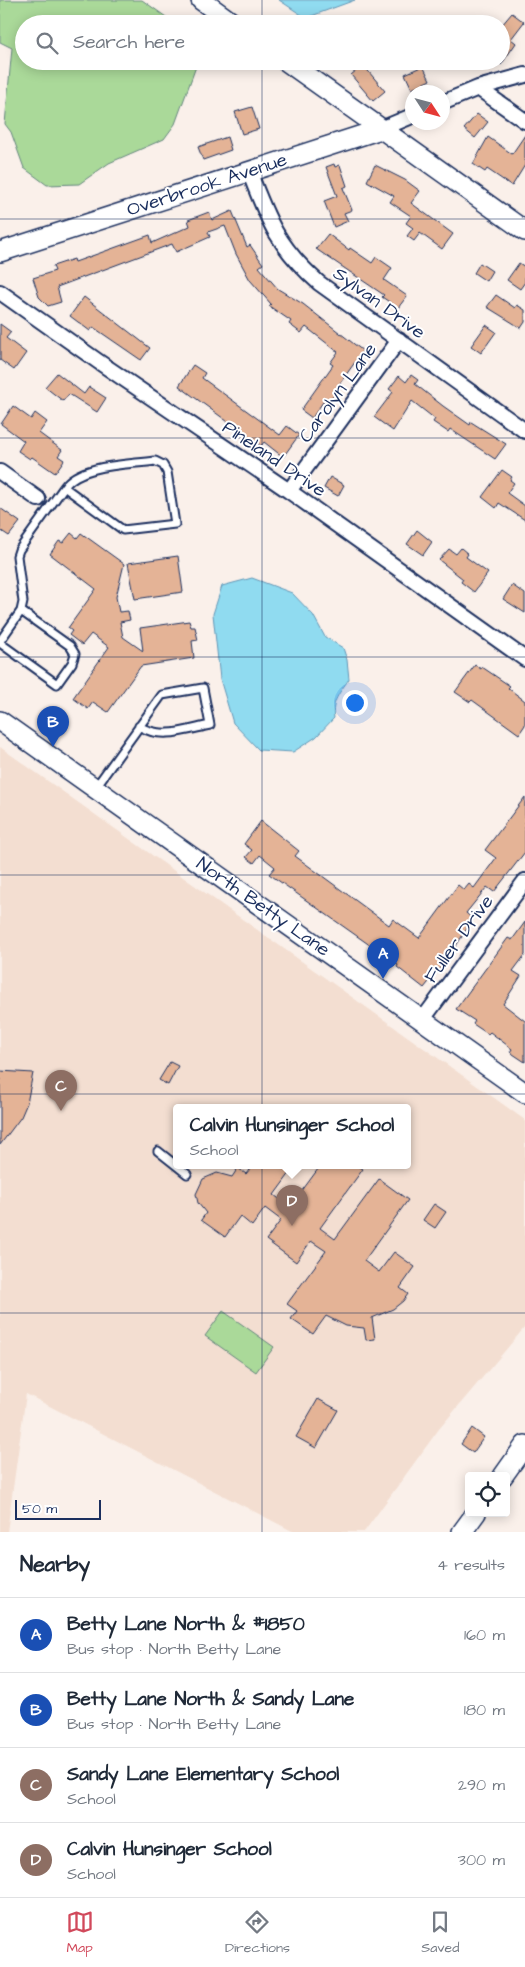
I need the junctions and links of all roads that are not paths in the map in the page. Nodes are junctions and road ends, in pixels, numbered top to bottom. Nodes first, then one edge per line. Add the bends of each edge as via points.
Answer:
1 (201, 0) edge
2 (222, 15) edge
3 (299, 70) edge
4 (525, 75) edge
5 (478, 88) junction
6 (450, 100) edge
7 (405, 119) edge
8 (525, 121) edge
9 (381, 129) junction
10 (249, 171) junction
11 (525, 232) edge
12 (0, 252) edge
13 (0, 292) edge
14 (398, 340) junction
15 (525, 431) edge
16 (0, 472) edge
17 (64, 487) junction
18 (289, 491) junction
19 (38, 500) dead end
20 (21, 611) junction
21 (0, 642) edge
22 (525, 659) edge
23 (0, 721) edge
24 (139, 726) junction
25 (95, 789) junction
26 (525, 881) edge
27 (423, 1019) junction
28 (525, 1093) edge
29 (158, 1151) dead end
30 (173, 1163) edge
31 (181, 1169) edge
32 (187, 1174) dead end
33 (525, 1445) edge
34 (506, 1472) edge
35 (473, 1517) edge
36 (462, 1532) edge

1 - 2 street
3 - 9 street
4 - 5 street
5 - 6 street
5 - 8 street
7 - 9 street, Overbrook Avenue
9 - 10 street, Overbrook Avenue
9 - 11 street
10 - 12 street, Overbrook Avenue
10 - 14 street, Sylvan Drive via 265,213 280,242 296,263
13 - 18 street, Pineland Drive
14 - 15 street, Sylvan Drive
14 - 18 street, Carolyn Lane
16 - 19 street
17 - 17 lane via 69,479 87,471 154,461 168,472 175,524 122,530
17 - 20 lane via 17,556 23,602
18 - 22 street, Pineland Drive
20 - 21 lane
20 - 21 lane via 70,646 75,654 72,663 57,684
23 - 25 street, North Betty Lane
24 - 24 lane via 162,695 203,688 210,725 162,735
24 - 25 lane
25 - 27 street, North Betty Lane
26 - 27 street, Fuller Drive
27 - 28 street, North Betty Lane
29 - 30 lane
31 - 32 lane
33 - 34 street
35 - 36 street

